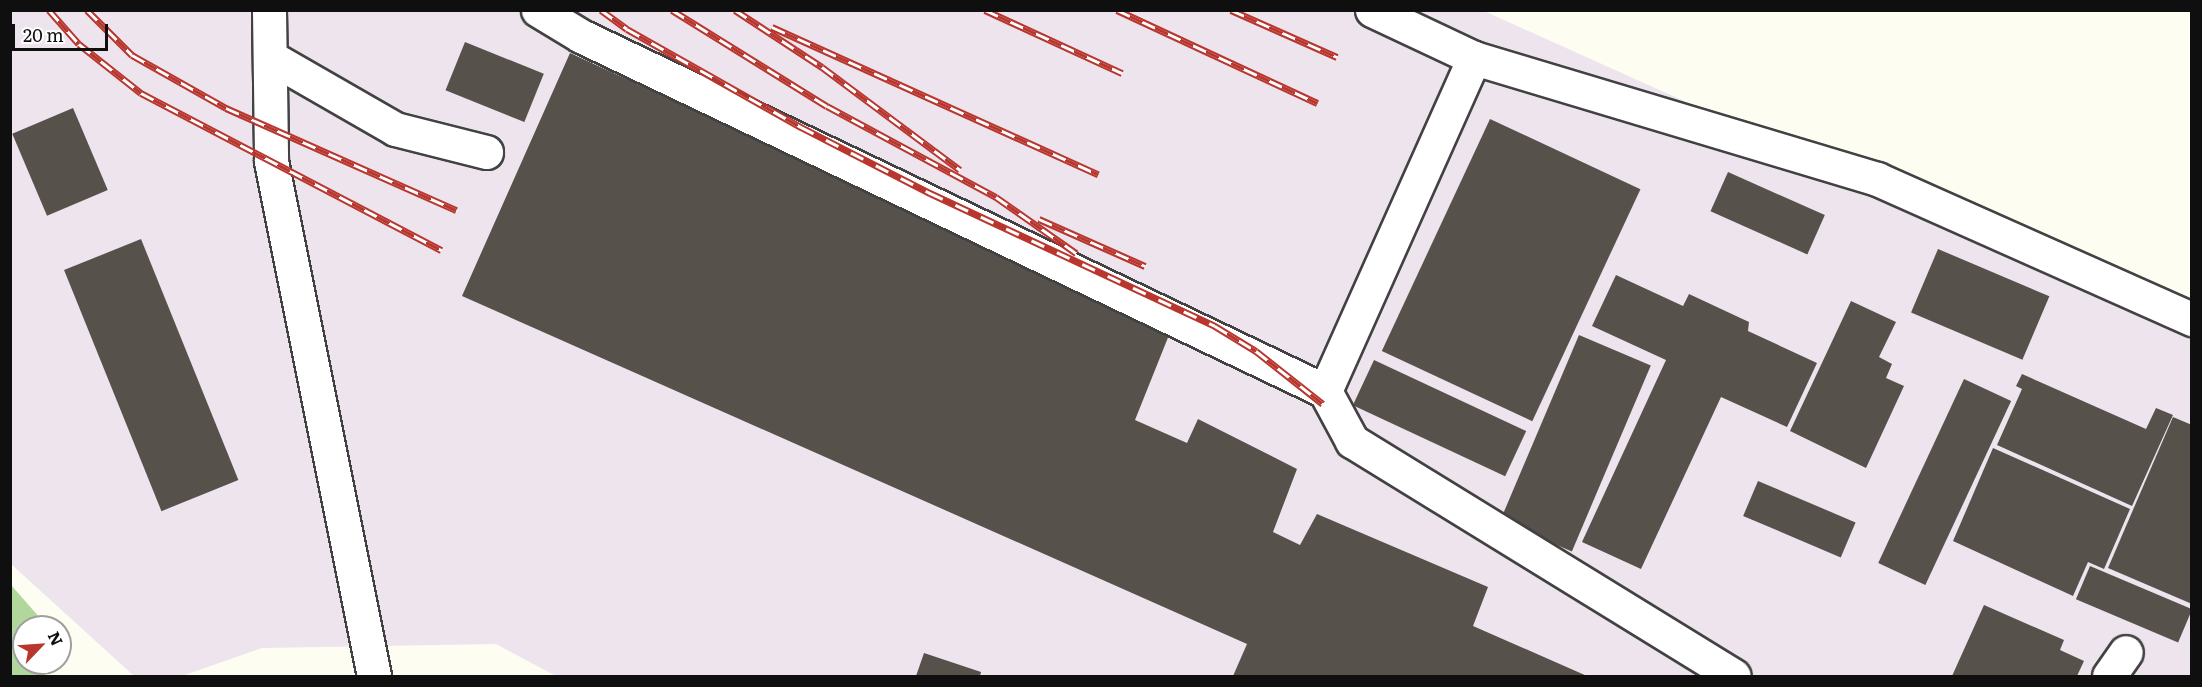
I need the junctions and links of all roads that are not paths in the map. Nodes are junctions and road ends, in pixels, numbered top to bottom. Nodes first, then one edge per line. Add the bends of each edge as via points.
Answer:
1 (269, 10) edge
2 (538, 10) edge
3 (1372, 10) edge
4 (270, 57) junction
5 (1474, 58) junction
6 (486, 152) dead end
7 (2192, 319) edge
8 (1325, 391) junction
9 (374, 676) edge
10 (1734, 676) edge

1 - 4 street
2 - 8 street via 581,36
3 - 5 street
4 - 6 street via 395,129
4 - 9 street via 271,161
5 - 7 street via 1877,179
5 - 8 street
8 - 10 street via 1352,441

